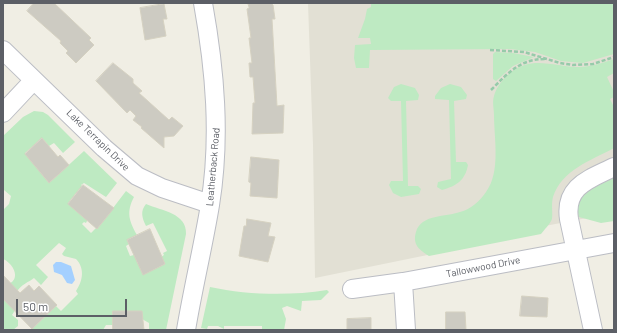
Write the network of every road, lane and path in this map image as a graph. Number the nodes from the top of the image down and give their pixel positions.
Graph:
1 (203, 3) edge
2 (3, 50) edge
3 (490, 50) dead end
4 (614, 57) edge
5 (546, 59) junction
6 (34, 80) junction
7 (490, 90) dead end
8 (3, 113) edge
9 (614, 167) edge
10 (210, 204) junction
11 (614, 243) edge
12 (576, 250) junction
13 (403, 282) junction
14 (352, 289) dead end
15 (186, 330) edge
16 (406, 330) edge
17 (594, 330) edge

1 - 10 street, Leatherback Road
2 - 6 street, Lake Terrapin Drive
3 - 5 path
4 - 5 path
5 - 7 path
6 - 8 street
6 - 10 street, Lake Terrapin Drive
9 - 12 street
10 - 15 street, Leatherback Road
11 - 12 street, Tallowwood Drive
12 - 13 street, Tallowwood Drive
12 - 17 street
13 - 14 street, Tallowwood Drive
13 - 16 street

